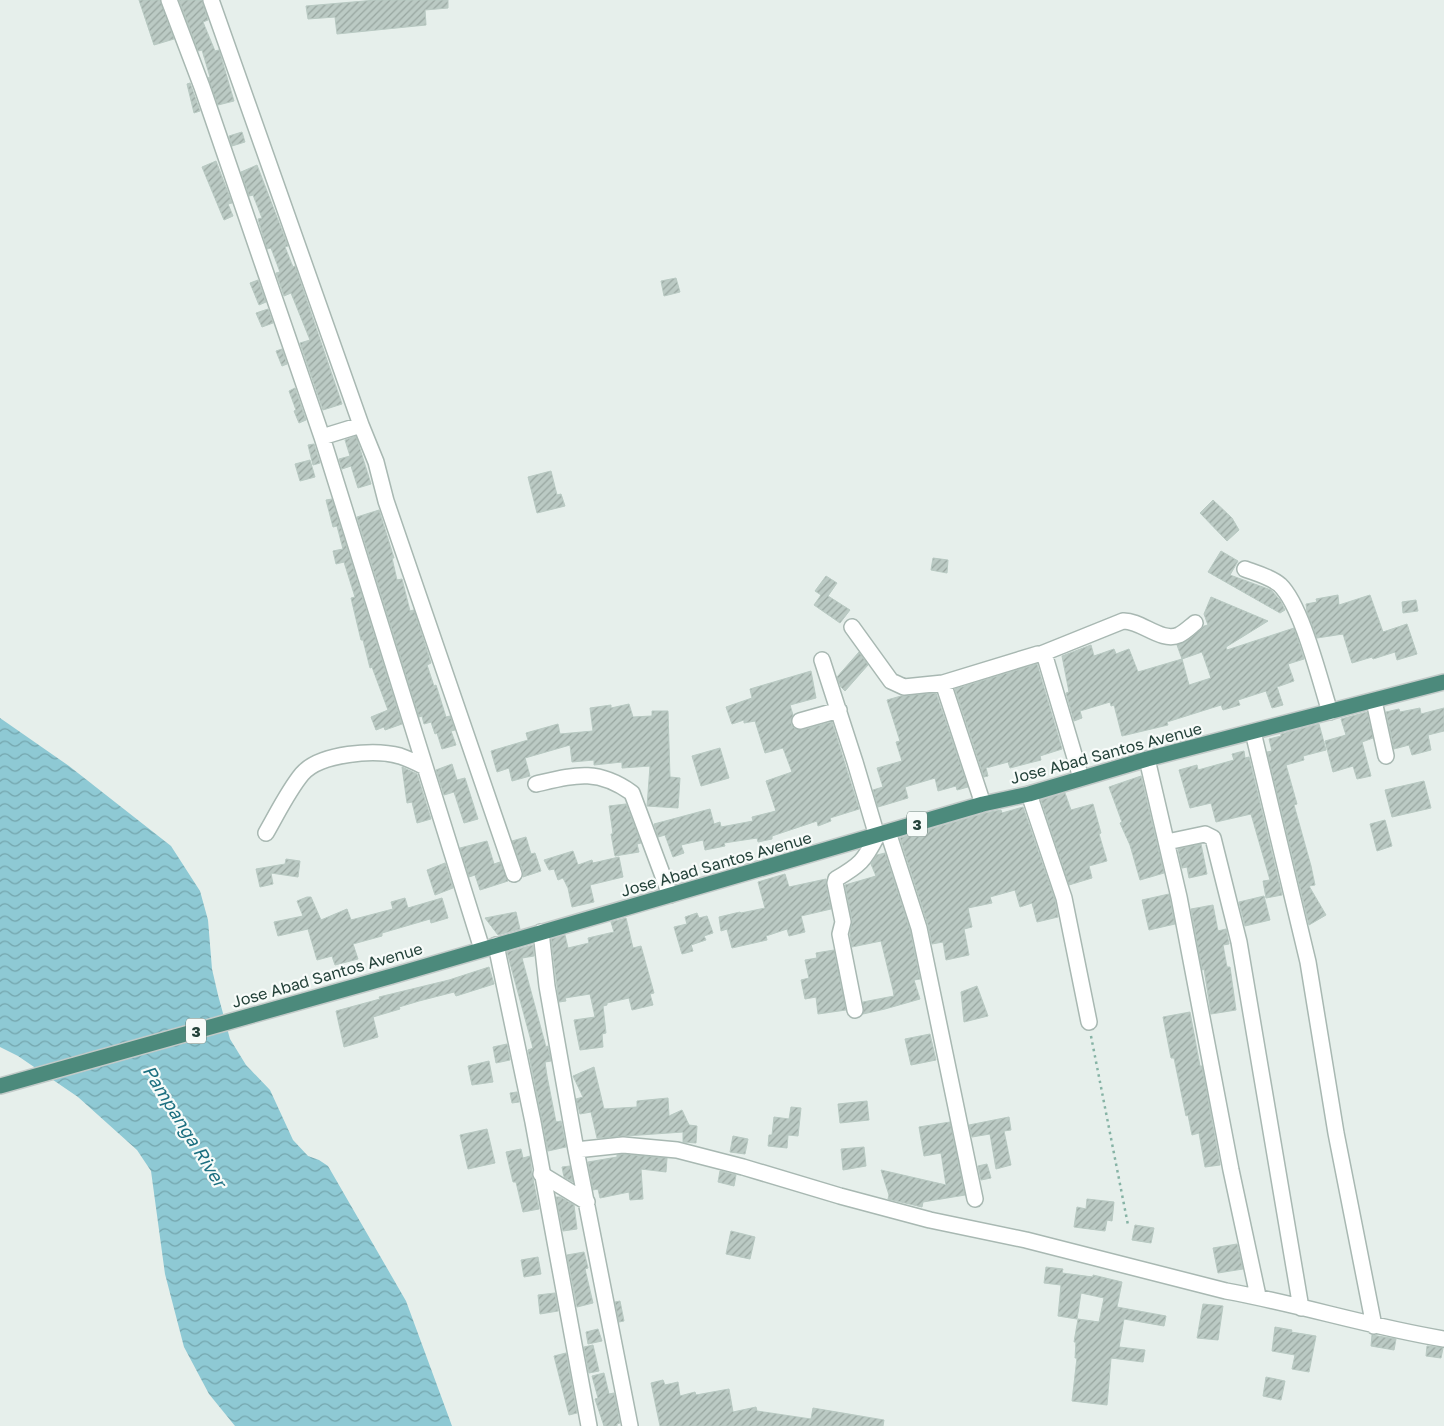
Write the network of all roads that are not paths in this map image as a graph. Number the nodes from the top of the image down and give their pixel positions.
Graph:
1 (169, 0) edge
2 (211, 0) edge
3 (362, 425) junction
4 (322, 437) junction
5 (1244, 568) dead end
6 (1195, 623) dead end
7 (852, 627) dead end
8 (1041, 654) junction
9 (822, 660) dead end
10 (1444, 682) edge
11 (943, 683) junction
12 (1374, 701) junction
13 (839, 710) junction
14 (1330, 712) junction
15 (800, 721) dead end
16 (1253, 732) junction
17 (1386, 756) dead end
18 (1147, 759) junction
19 (425, 767) junction
20 (1081, 778) junction
21 (536, 784) dead end
22 (1029, 794) junction
23 (983, 804) junction
24 (266, 833) dead end
25 (883, 834) junction
26 (1167, 842) junction
27 (514, 874) dead end
28 (670, 895) junction
29 (541, 932) junction
30 (489, 947) junction
31 (855, 1010) dead end
32 (1089, 1022) road end
33 (0, 1086) edge
34 (576, 1150) junction
35 (541, 1174) junction
36 (975, 1199) dead end
37 (587, 1202) junction
38 (1258, 1296) junction
39 (1301, 1308) junction
40 (1374, 1326) junction
41 (1444, 1338) edge
42 (589, 1426) edge
43 (630, 1426) edge

1 - 4 street
2 - 3 street
3 - 4 street
3 - 27 street
4 - 19 street
5 - 14 street
6 - 8 street
7 - 11 street
8 - 11 street
8 - 20 street
9 - 13 street
10 - 12 highway, Jose Abad Santos Avenue / 3
11 - 23 street
12 - 14 highway, Jose Abad Santos Avenue / 3
12 - 17 street
13 - 15 street
13 - 25 street
14 - 16 highway, Jose Abad Santos Avenue / 3
16 - 18 highway, Jose Abad Santos Avenue / 3
16 - 40 street
18 - 20 highway, Jose Abad Santos Avenue / 3
18 - 26 street
19 - 24 street
19 - 30 street
20 - 22 highway, Jose Abad Santos Avenue / 3
21 - 28 street
22 - 23 highway, Jose Abad Santos Avenue / 3
22 - 32 street
23 - 25 highway, Jose Abad Santos Avenue / 3
25 - 28 highway, Jose Abad Santos Avenue / 3
25 - 31 street
25 - 36 street
26 - 38 street
26 - 39 street
28 - 29 highway, Jose Abad Santos Avenue / 3
29 - 30 highway, Jose Abad Santos Avenue / 3
29 - 34 street
30 - 33 highway, Jose Abad Santos Avenue / 3
30 - 35 street
34 - 37 street
34 - 38 street
35 - 37 street
35 - 42 street
37 - 43 street
38 - 39 street
39 - 40 street
40 - 41 street

